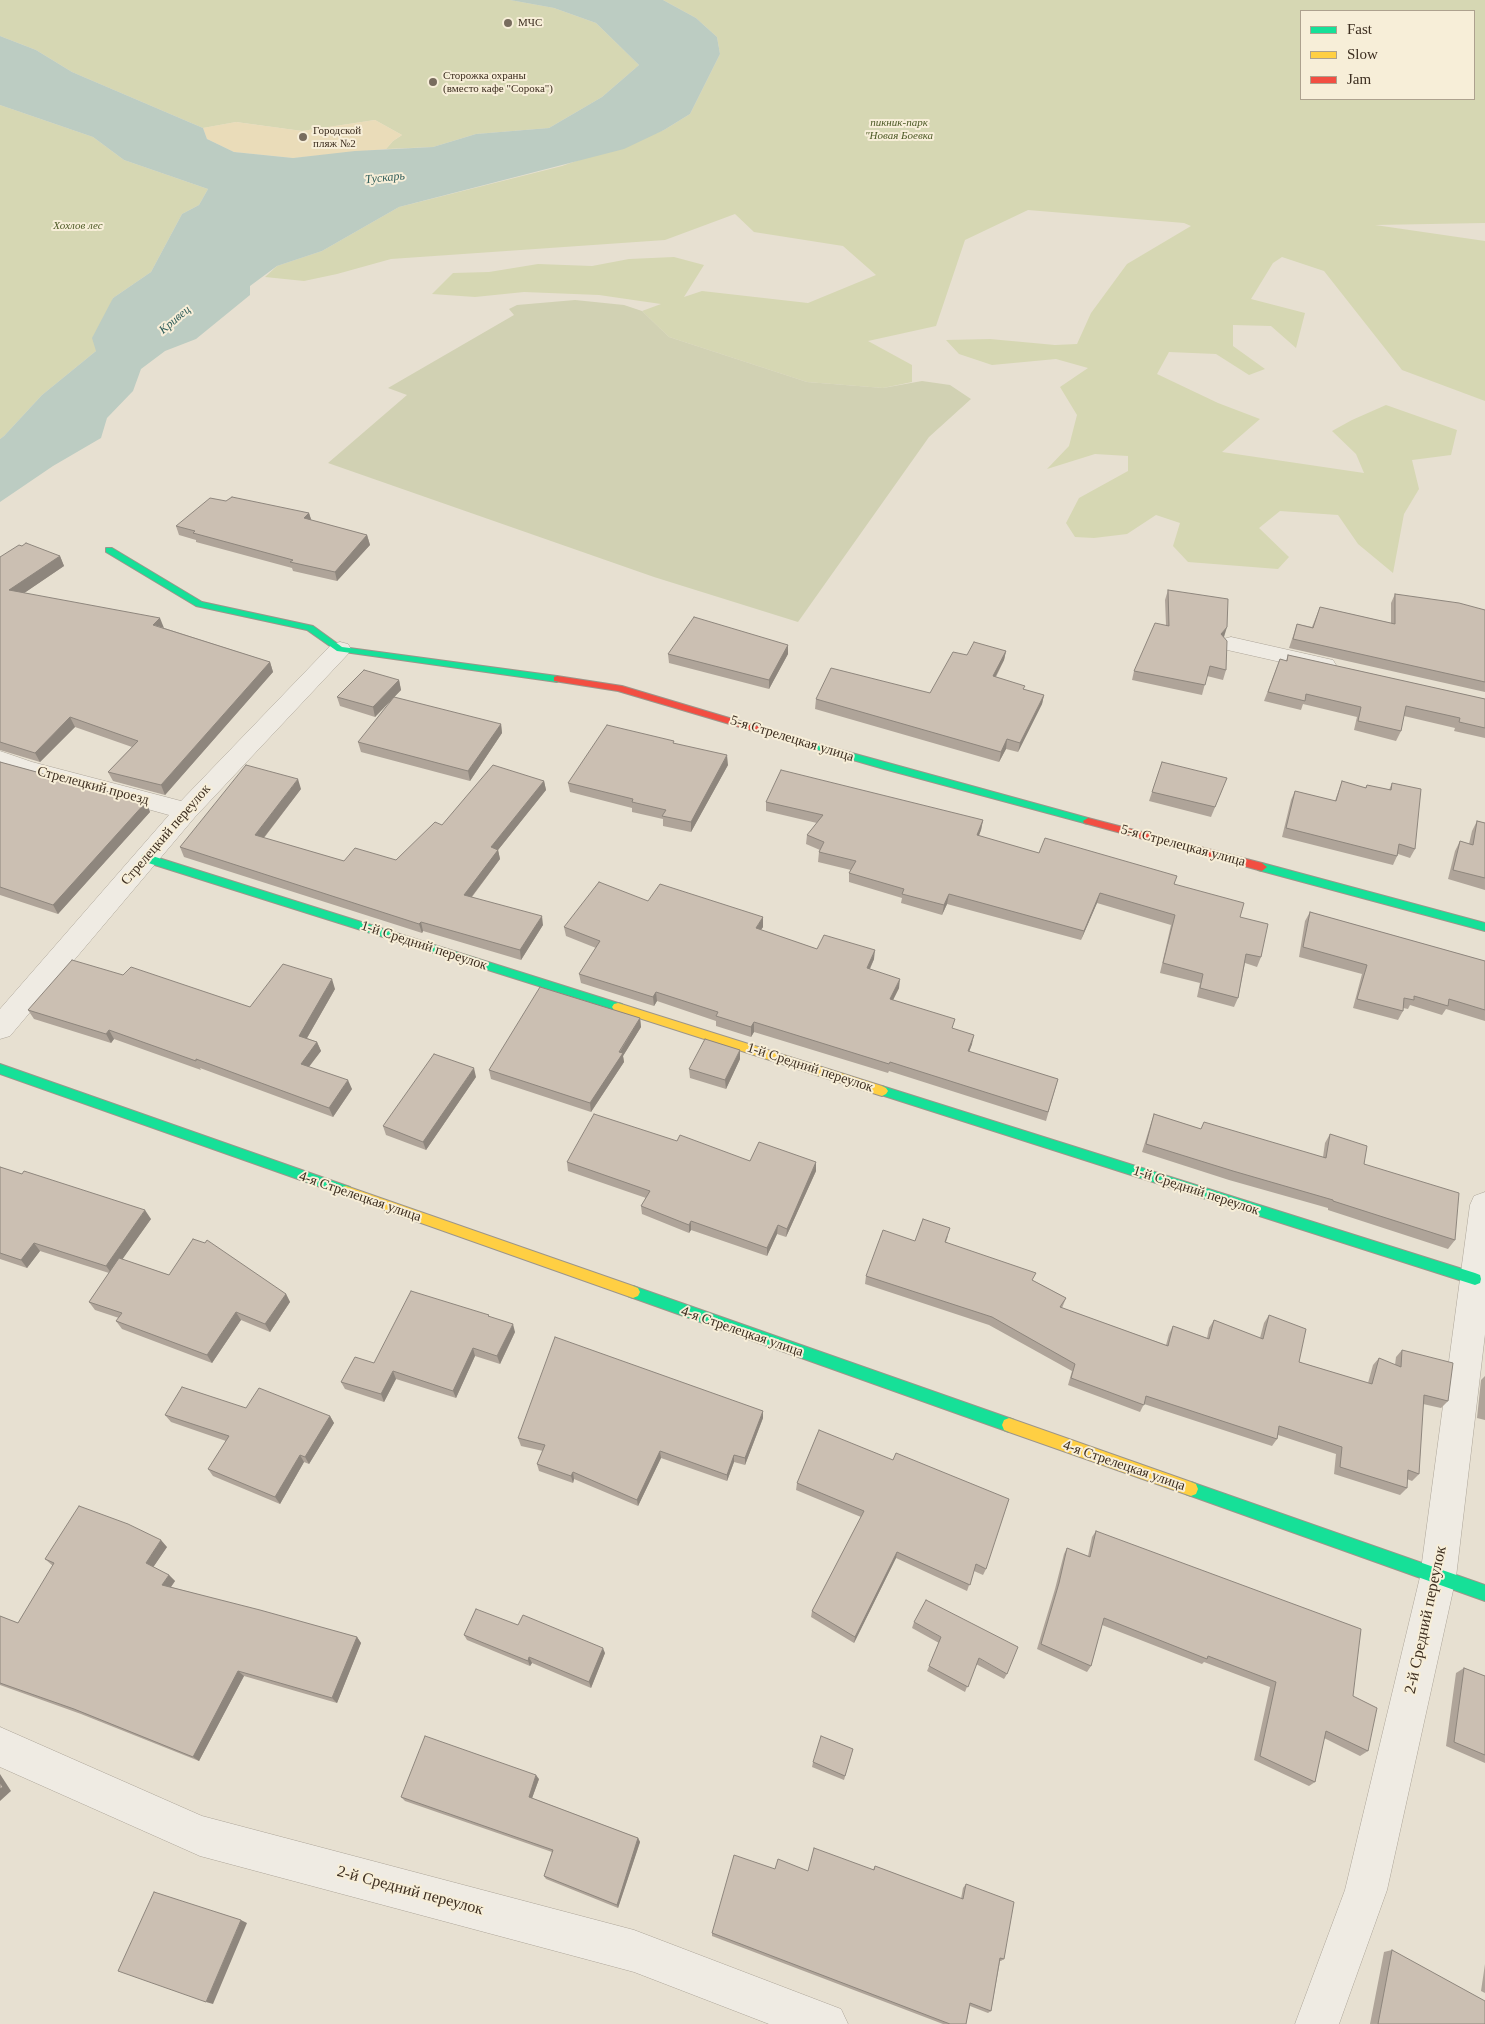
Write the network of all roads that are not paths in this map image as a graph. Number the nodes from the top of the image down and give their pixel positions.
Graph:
1 (109, 550) dead end
2 (1231, 644) dead end
3 (340, 649) junction
4 (1344, 669) edge
5 (0, 759) edge
6 (186, 811) junction
7 (146, 858) junction
8 (1485, 927) edge
9 (0, 1028) edge
10 (0, 1069) edge
11 (1485, 1205) edge
12 (1475, 1279) junction
13 (1438, 1577) junction
14 (1485, 1593) edge
15 (0, 1747) edge
16 (826, 2024) edge
17 (1317, 2024) edge

1 - 3 street, 5-я Стрелецкая улица
2 - 4 street
3 - 6 street, Стрелецкий переулок
3 - 8 street, 5-я Стрелецкая улица
5 - 6 street, Стрелецкий проезд
6 - 7 street, Стрелецкий переулок
7 - 9 street, Стрелецкий переулок
7 - 12 street, 1-й Средний переулок
10 - 13 street, 4-я Стрелецкая улица
11 - 12 street, 2-й Средний переулок
12 - 13 street, 2-й Средний переулок
13 - 14 street, 4-я Стрелецкая улица
13 - 17 street, 2-й Средний переулок
15 - 16 street, 2-й Средний переулок

